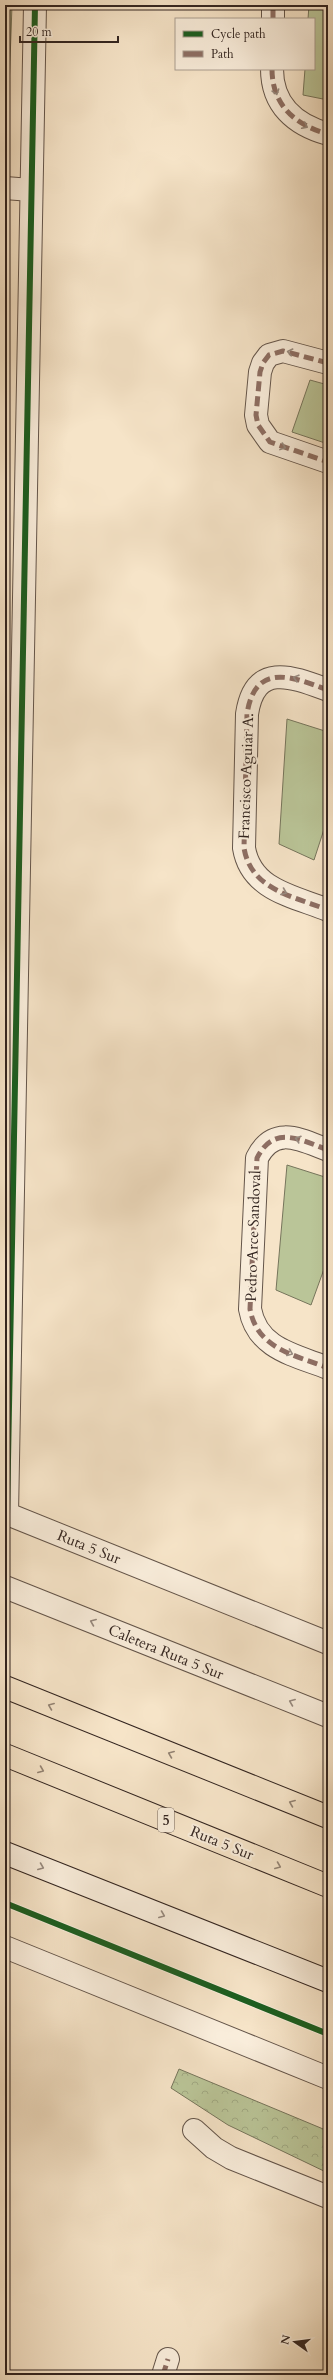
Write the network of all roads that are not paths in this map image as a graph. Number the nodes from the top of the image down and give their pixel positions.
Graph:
1 (35, 5) edge
2 (273, 5) edge
3 (273, 18) edge
4 (272, 70) edge
5 (328, 134) edge
6 (5, 188) edge
7 (31, 190) junction
8 (328, 363) edge
9 (328, 462) edge
10 (14, 650) edge
11 (328, 690) edge
12 (328, 910) edge
13 (328, 1150) edge
14 (328, 1368) edge
15 (6, 1514) edge
16 (5, 1587) edge
17 (328, 1642) edge
18 (5, 1687) edge
19 (328, 1716) edge
20 (5, 1755) edge
21 (328, 1817) edge
22 (5, 1853) edge
23 (328, 1886) edge
24 (5, 1947) edge
25 (328, 1981) edge
26 (328, 2078) edge
27 (194, 2130) dead end
28 (328, 2197) edge

1 - 7 street
2 - 3 street
4 -> 5 street
6 - 7 street
7 - 10 street
8 -> 9 street
10 - 15 street
11 -> 12 street, Francisco Aguiar A.
13 -> 14 street, Pedro Arce Sandoval
15 - 17 street, Ruta 5 Sur
19 -> 16 street, Caletera Ruta 5 Sur
21 -> 18 highway
20 -> 23 highway, Ruta 5 Sur / 5
22 -> 25 street
24 - 26 street
27 - 28 street

